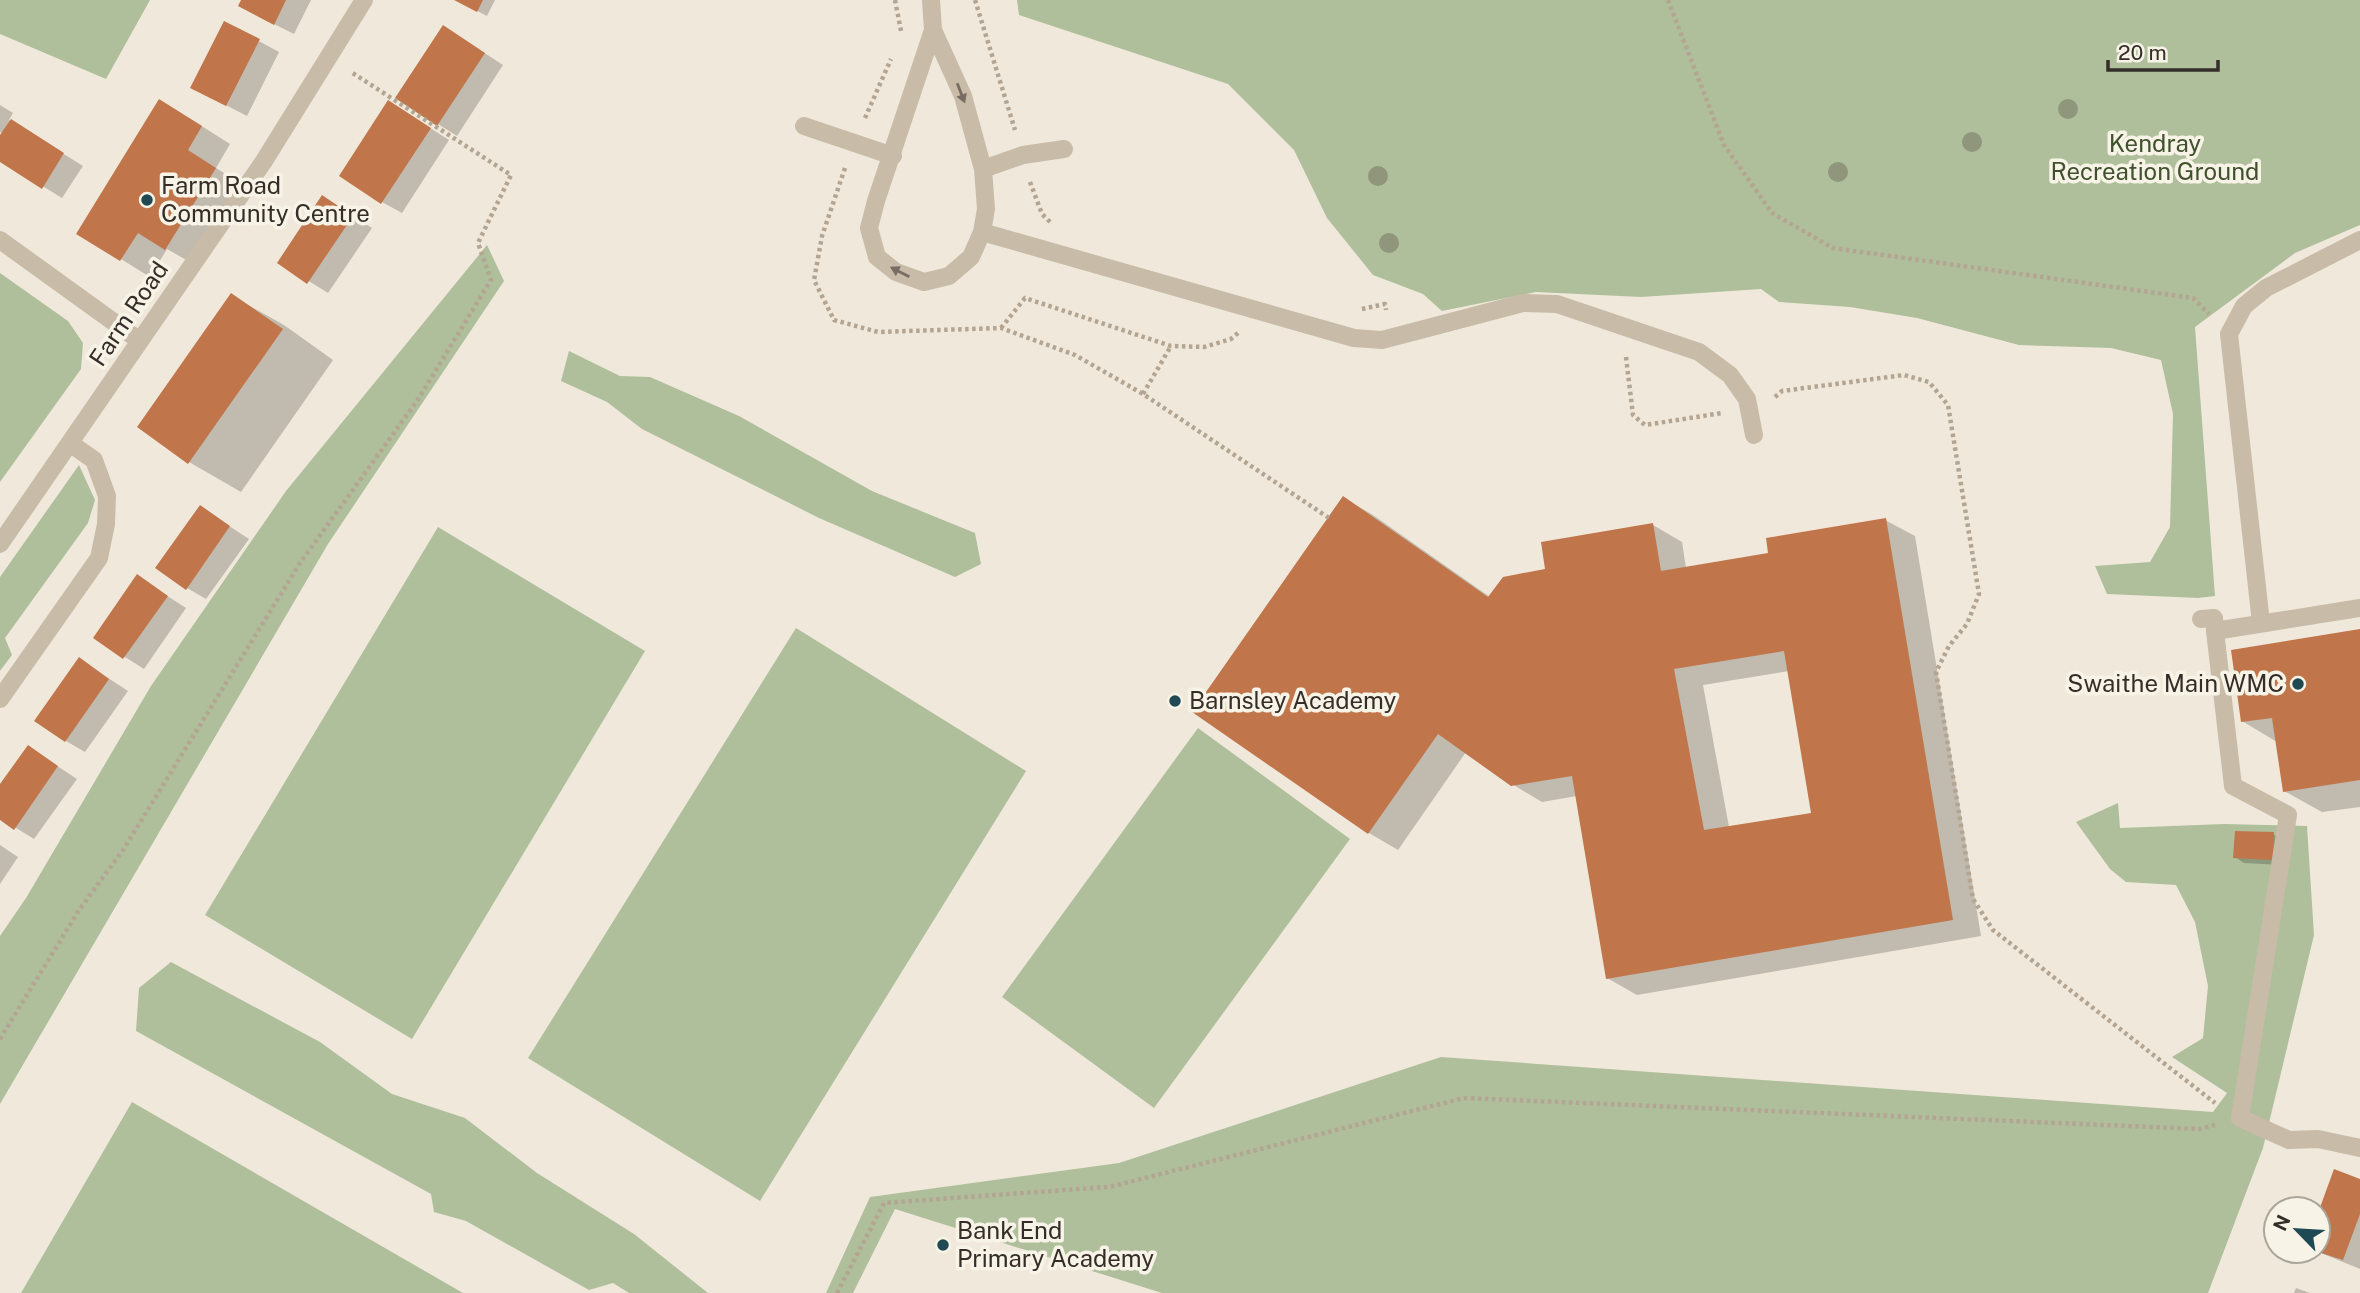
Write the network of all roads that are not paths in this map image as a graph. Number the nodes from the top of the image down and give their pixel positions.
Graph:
1 (364, 0) edge
2 (931, 0) edge
3 (933, 30) junction
4 (804, 127) dead end
5 (1064, 149) dead end
6 (892, 156) junction
7 (983, 169) junction
8 (982, 232) junction
9 (0, 240) edge
10 (2360, 240) edge
11 (140, 341) junction
12 (1755, 435) dead end
13 (71, 444) junction
14 (0, 544) edge
15 (2360, 608) edge
16 (2201, 618) dead end
17 (2261, 623) junction
18 (2215, 631) junction
19 (0, 699) edge
20 (2360, 1148) edge

1 - 11 street, Farm Road
2 - 3 street
3 - 6 street
3 -> 7 street
4 - 6 street
5 - 7 street
8 -> 6 street
7 - 8 street
8 - 12 street
9 - 11 street
10 - 17 street
11 - 13 street, Farm Road
13 - 14 street, Farm Road
13 - 19 street
15 - 17 street
16 - 18 street
17 - 18 street
18 - 20 street

